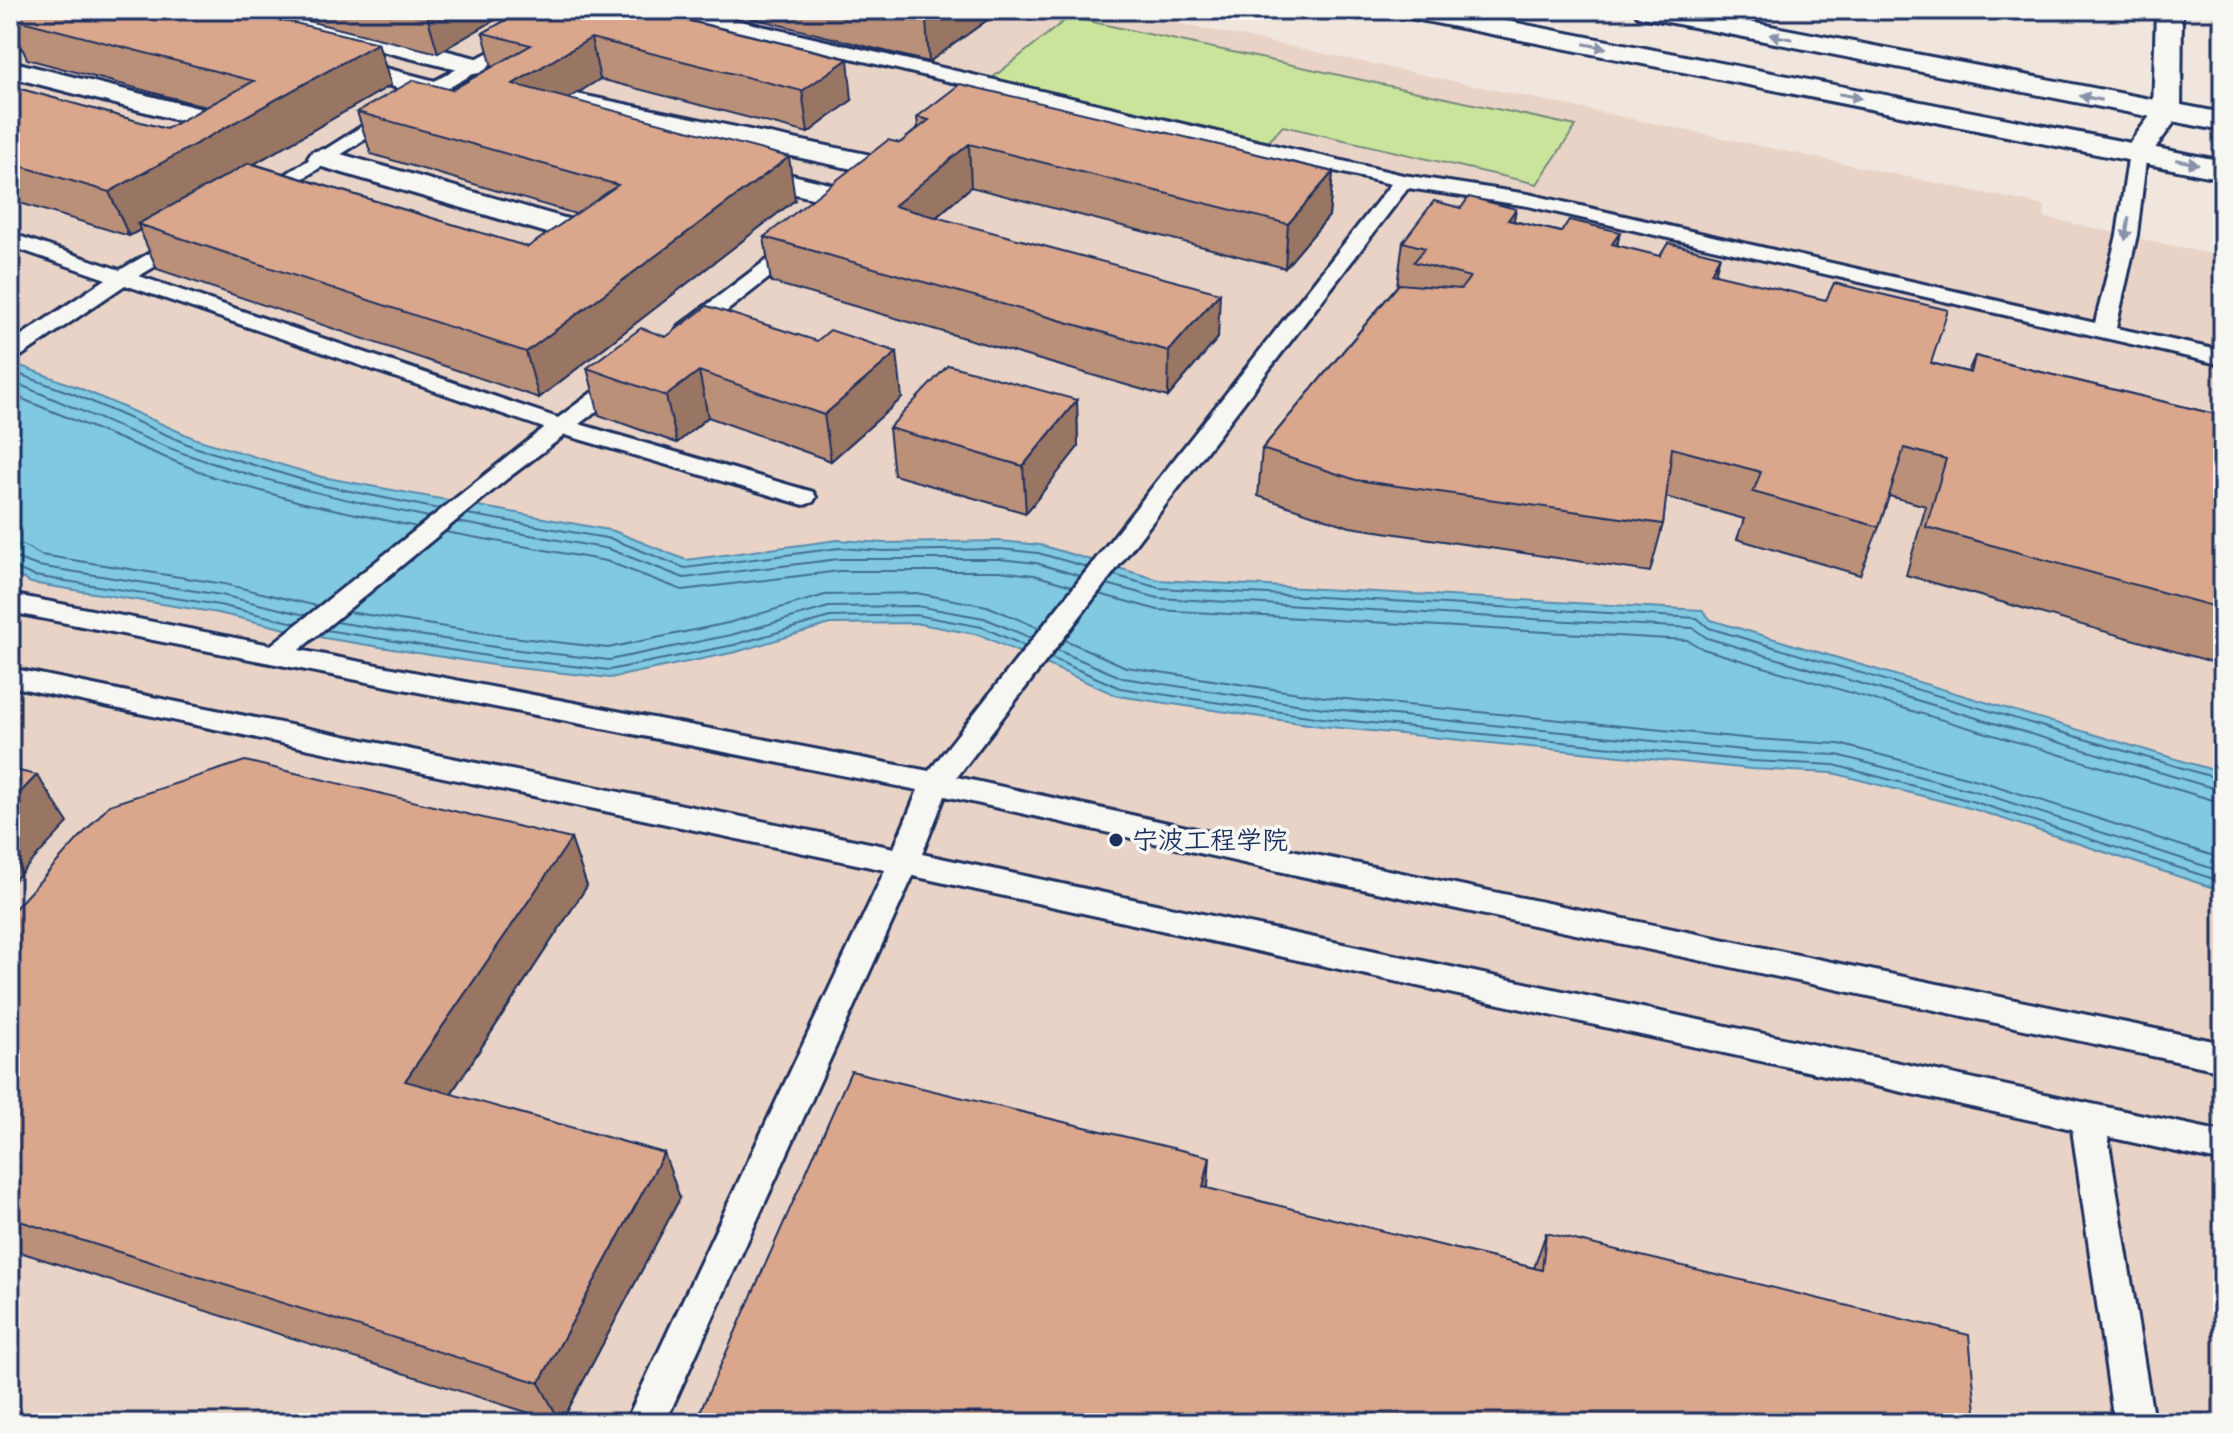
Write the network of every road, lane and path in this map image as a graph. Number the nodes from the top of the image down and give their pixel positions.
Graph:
1 (89, 10) edge
2 (580, 10) edge
3 (672, 10) edge
4 (1410, 10) edge
5 (1647, 10) edge
6 (2169, 10) edge
7 (258, 12) edge
8 (10, 47) edge
9 (298, 54) edge
10 (474, 66) junction
11 (10, 69) edge
12 (994, 87) junction
13 (433, 89) junction
14 (567, 100) edge
15 (972, 106) edge
16 (2167, 113) junction
17 (2223, 122) edge
18 (232, 125) edge
19 (2138, 152) junction
20 (323, 158) junction
21 (702, 162) edge
22 (901, 165) joint
23 (2223, 170) edge
24 (1403, 181) junction
25 (264, 195) joint
26 (307, 196) edge
27 (856, 200) junction
28 (200, 232) edge
29 (592, 236) edge
30 (10, 239) edge
31 (124, 276) junction
32 (2104, 331) junction
33 (672, 342) edge
34 (10, 353) edge
35 (2223, 358) edge
36 (636, 371) edge
37 (562, 427) junction
38 (804, 497) dead end
39 (10, 603) edge
40 (276, 655) junction
41 (10, 677) edge
42 (936, 783) junction
43 (904, 862) junction
44 (2223, 1057) edge
45 (2088, 1119) junction
46 (2223, 1147) edge
47 (645, 1423) edge
48 (2134, 1423) edge

1 - 8 lane
2 - 10 lane
3 - 12 lane
4 -> 19 street
16 -> 5 street
6 - 16 street
7 - 10 street
9 - 13 street
10 - 13 lane
11 - 18 street
12 - 15 lane
12 - 24 lane
13 - 20 lane
14 - 22 street
16 - 17 street
16 - 19 street
19 -> 23 street
19 -> 32 lane
20 - 25 lane
20 - 29 street
21 - 27 street
22 - 27 lane
24 - 32 lane
24 - 42 lane
25 - 26 street
27 - 33 lane
28 - 31 lane
30 - 31 lane
31 - 34 lane
31 - 37 lane
32 - 35 lane
36 - 37 lane
37 - 38 lane
37 - 40 lane
39 - 40 lane
40 - 42 lane
41 - 43 lane
42 - 43 lane
42 - 44 lane
43 - 45 lane
43 - 47 lane
45 - 46 lane
45 - 48 lane

